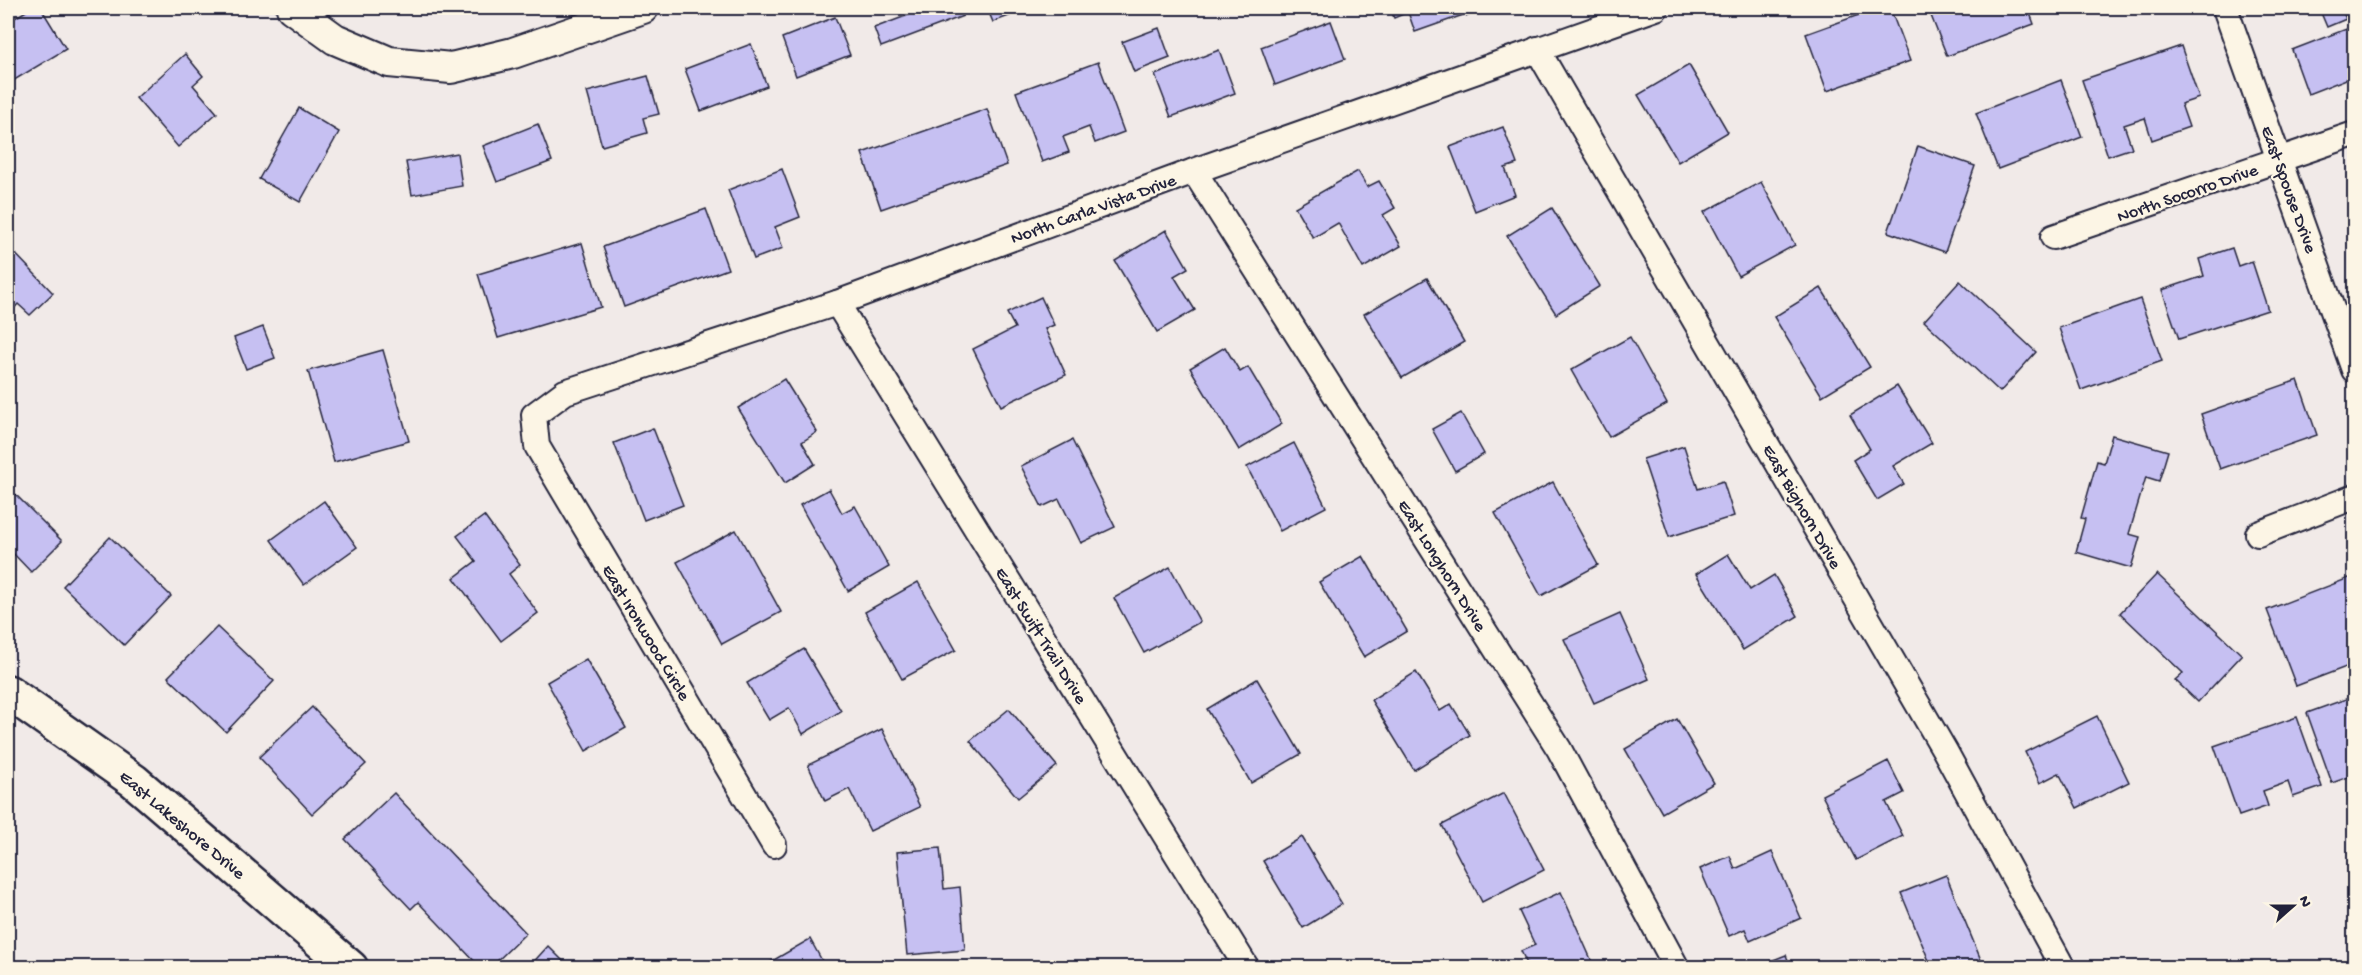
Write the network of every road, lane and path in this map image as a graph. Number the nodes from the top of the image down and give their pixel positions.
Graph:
1 (292, 8) edge
2 (643, 8) edge
3 (1656, 8) edge
4 (2225, 8) edge
5 (1537, 49) junction
6 (2355, 134) edge
7 (2280, 160) junction
8 (1194, 171) junction
9 (2054, 237) dead end
10 (837, 303) junction
11 (2355, 370) edge
12 (534, 415) joint
13 (2355, 497) edge
14 (2258, 534) dead end
15 (8, 692) edge
16 (774, 845) dead end
17 (351, 968) edge
18 (1247, 968) edge
19 (1677, 968) edge
20 (2063, 968) edge

1 - 2 street
3 - 5 street, North Carla Vista Drive
4 - 7 street, East Spouse Drive
5 - 8 street, North Carla Vista Drive
5 - 20 street, East Bighorn Drive
6 - 7 street, North Socorro Drive
7 - 9 street, North Socorro Drive
7 - 11 street, East Spouse Drive
8 - 10 street, North Carla Vista Drive
8 - 19 street, East Longhorn Drive
10 - 12 street, North Carla Vista Drive
10 - 18 street, East Swift Trail Drive
12 - 16 street, East Ironwood Circle
13 - 14 street
15 - 17 main road, East Lakeshore Drive

